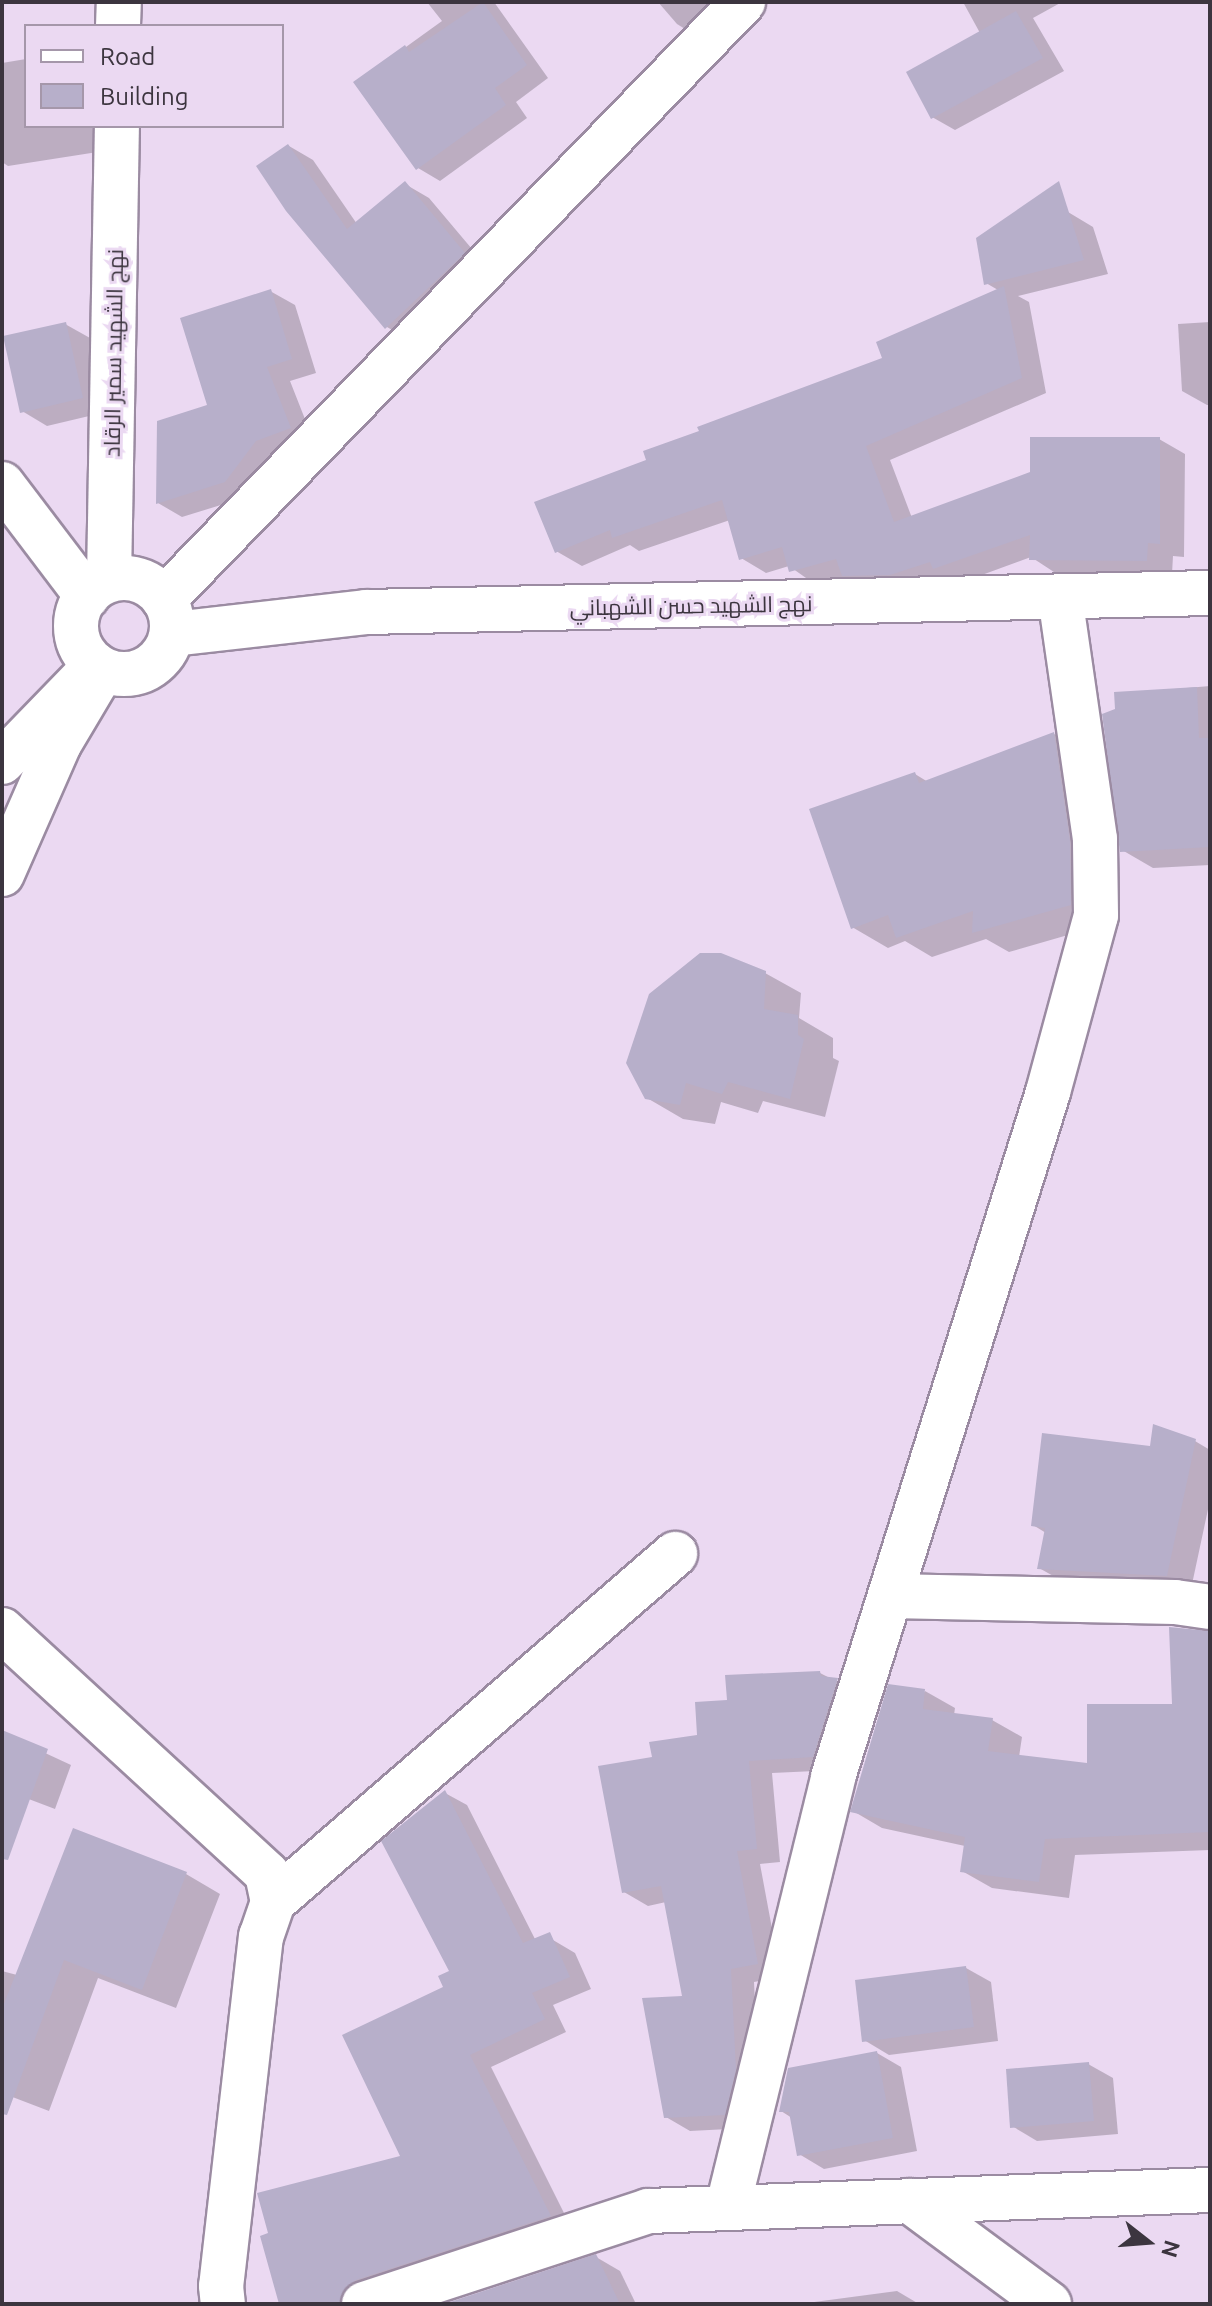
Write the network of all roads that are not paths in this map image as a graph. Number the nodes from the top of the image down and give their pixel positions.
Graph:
1 (119, 2) edge
2 (743, 2) edge
3 (118, 24) edge
4 (117, 128) edge
5 (2, 484) edge
6 (98, 588) junction
7 (1210, 593) edge
8 (1060, 597) junction
9 (168, 616) junction
10 (99, 668) junction
11 (2, 762) edge
12 (2, 874) edge
13 (675, 1554) dead end
14 (890, 1596) junction
15 (1210, 1607) edge
16 (2, 1630) edge
17 (273, 1902) junction
18 (1210, 2190) edge
19 (910, 2201) junction
20 (728, 2206) junction
21 (223, 2304) edge
22 (364, 2304) edge
23 (1049, 2304) edge

1 - 3 street
2 - 9 street
4 - 6 street, نهج الشهيد سمير الرقاد
5 - 6 street
6 - 9 street
6 - 10 street
7 - 8 street, نهج الشهيد حسن الشهباني
8 - 9 street, نهج الشهيد حسن الشهباني
8 - 14 street
9 - 10 street
10 - 11 street
10 - 12 street
13 - 17 street
14 - 15 street
14 - 20 street
16 - 17 street
17 - 21 street
18 - 19 street
19 - 20 street
19 - 23 street
20 - 22 street

